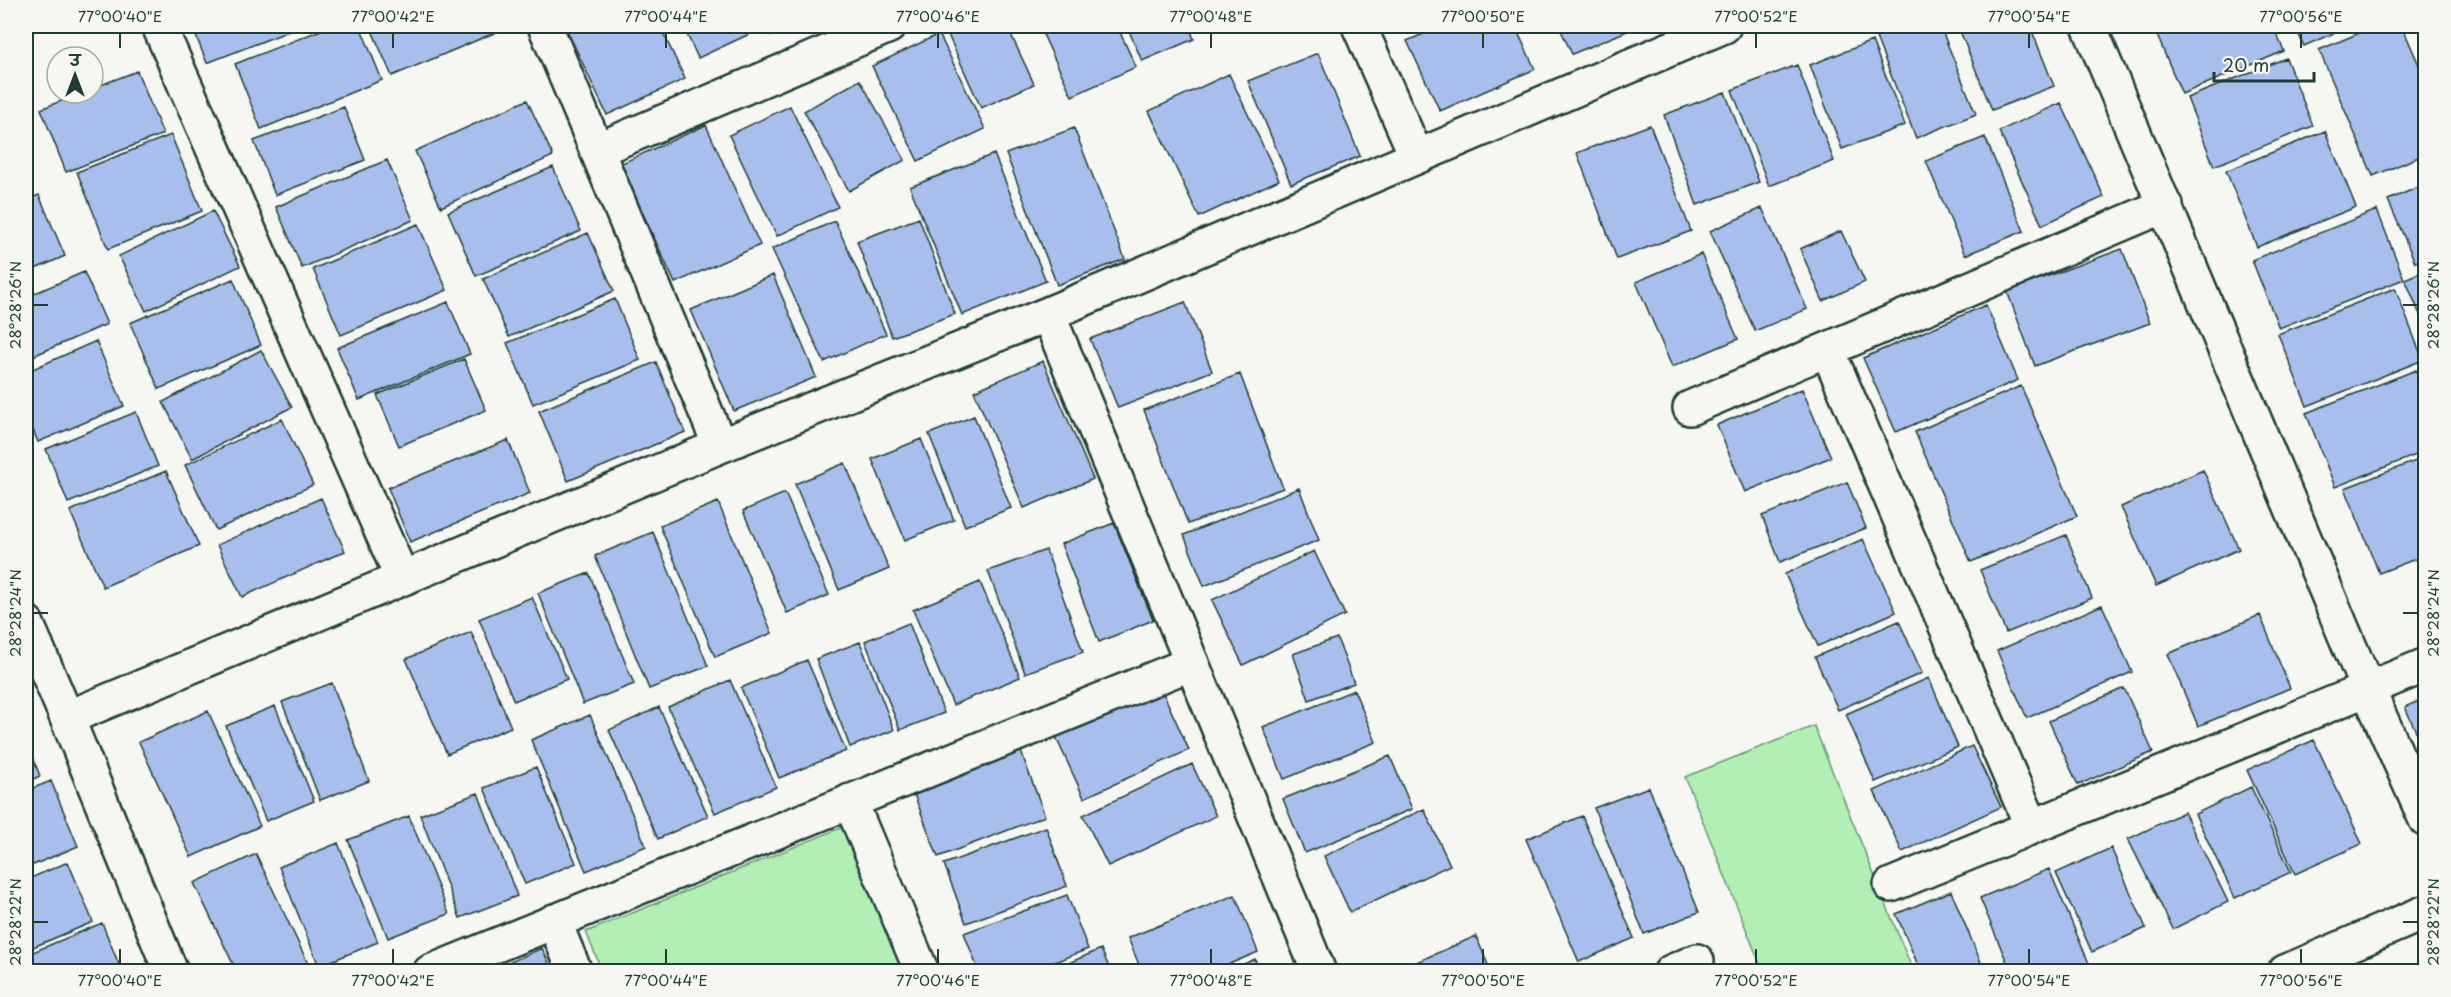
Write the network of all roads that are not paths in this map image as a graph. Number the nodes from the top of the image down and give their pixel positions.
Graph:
1 (159, 26) edge
2 (545, 26) edge
3 (889, 26) edge
4 (1359, 26) edge
5 (2089, 26) edge
6 (1705, 29) edge
7 (597, 150) junction
8 (1416, 155) junction
9 (2166, 205) junction
10 (1048, 314) junction
11 (1828, 351) junction
12 (1690, 408) dead end
13 (720, 446) junction
14 (402, 578) junction
15 (26, 622) edge
16 (1192, 663) junction
17 (2426, 665) edge
18 (2368, 690) junction
19 (67, 718) junction
20 (850, 801) junction
21 (2426, 820) edge
22 (2032, 827) junction
23 (1891, 885) dead end
24 (2426, 912) edge
25 (554, 921) junction
26 (171, 972) edge
27 (430, 972) edge
28 (575, 972) edge
29 (922, 972) edge
30 (1319, 972) edge
31 (2285, 972) edge

1 - 14 street
2 - 7 street
3 - 7 street
4 - 8 street
5 - 9 street
6 - 8 street
7 - 13 street
8 - 10 street
9 - 11 street
9 - 18 street
10 - 13 street
10 - 16 street
11 - 12 street
11 - 22 street
13 - 14 street
14 - 19 street
15 - 19 street
16 - 20 street
16 - 30 street
17 - 18 street
18 - 21 street
18 - 22 street
19 - 26 street
20 - 25 street
20 - 29 street
22 - 23 street
24 - 31 street
25 - 27 street
25 - 28 street

